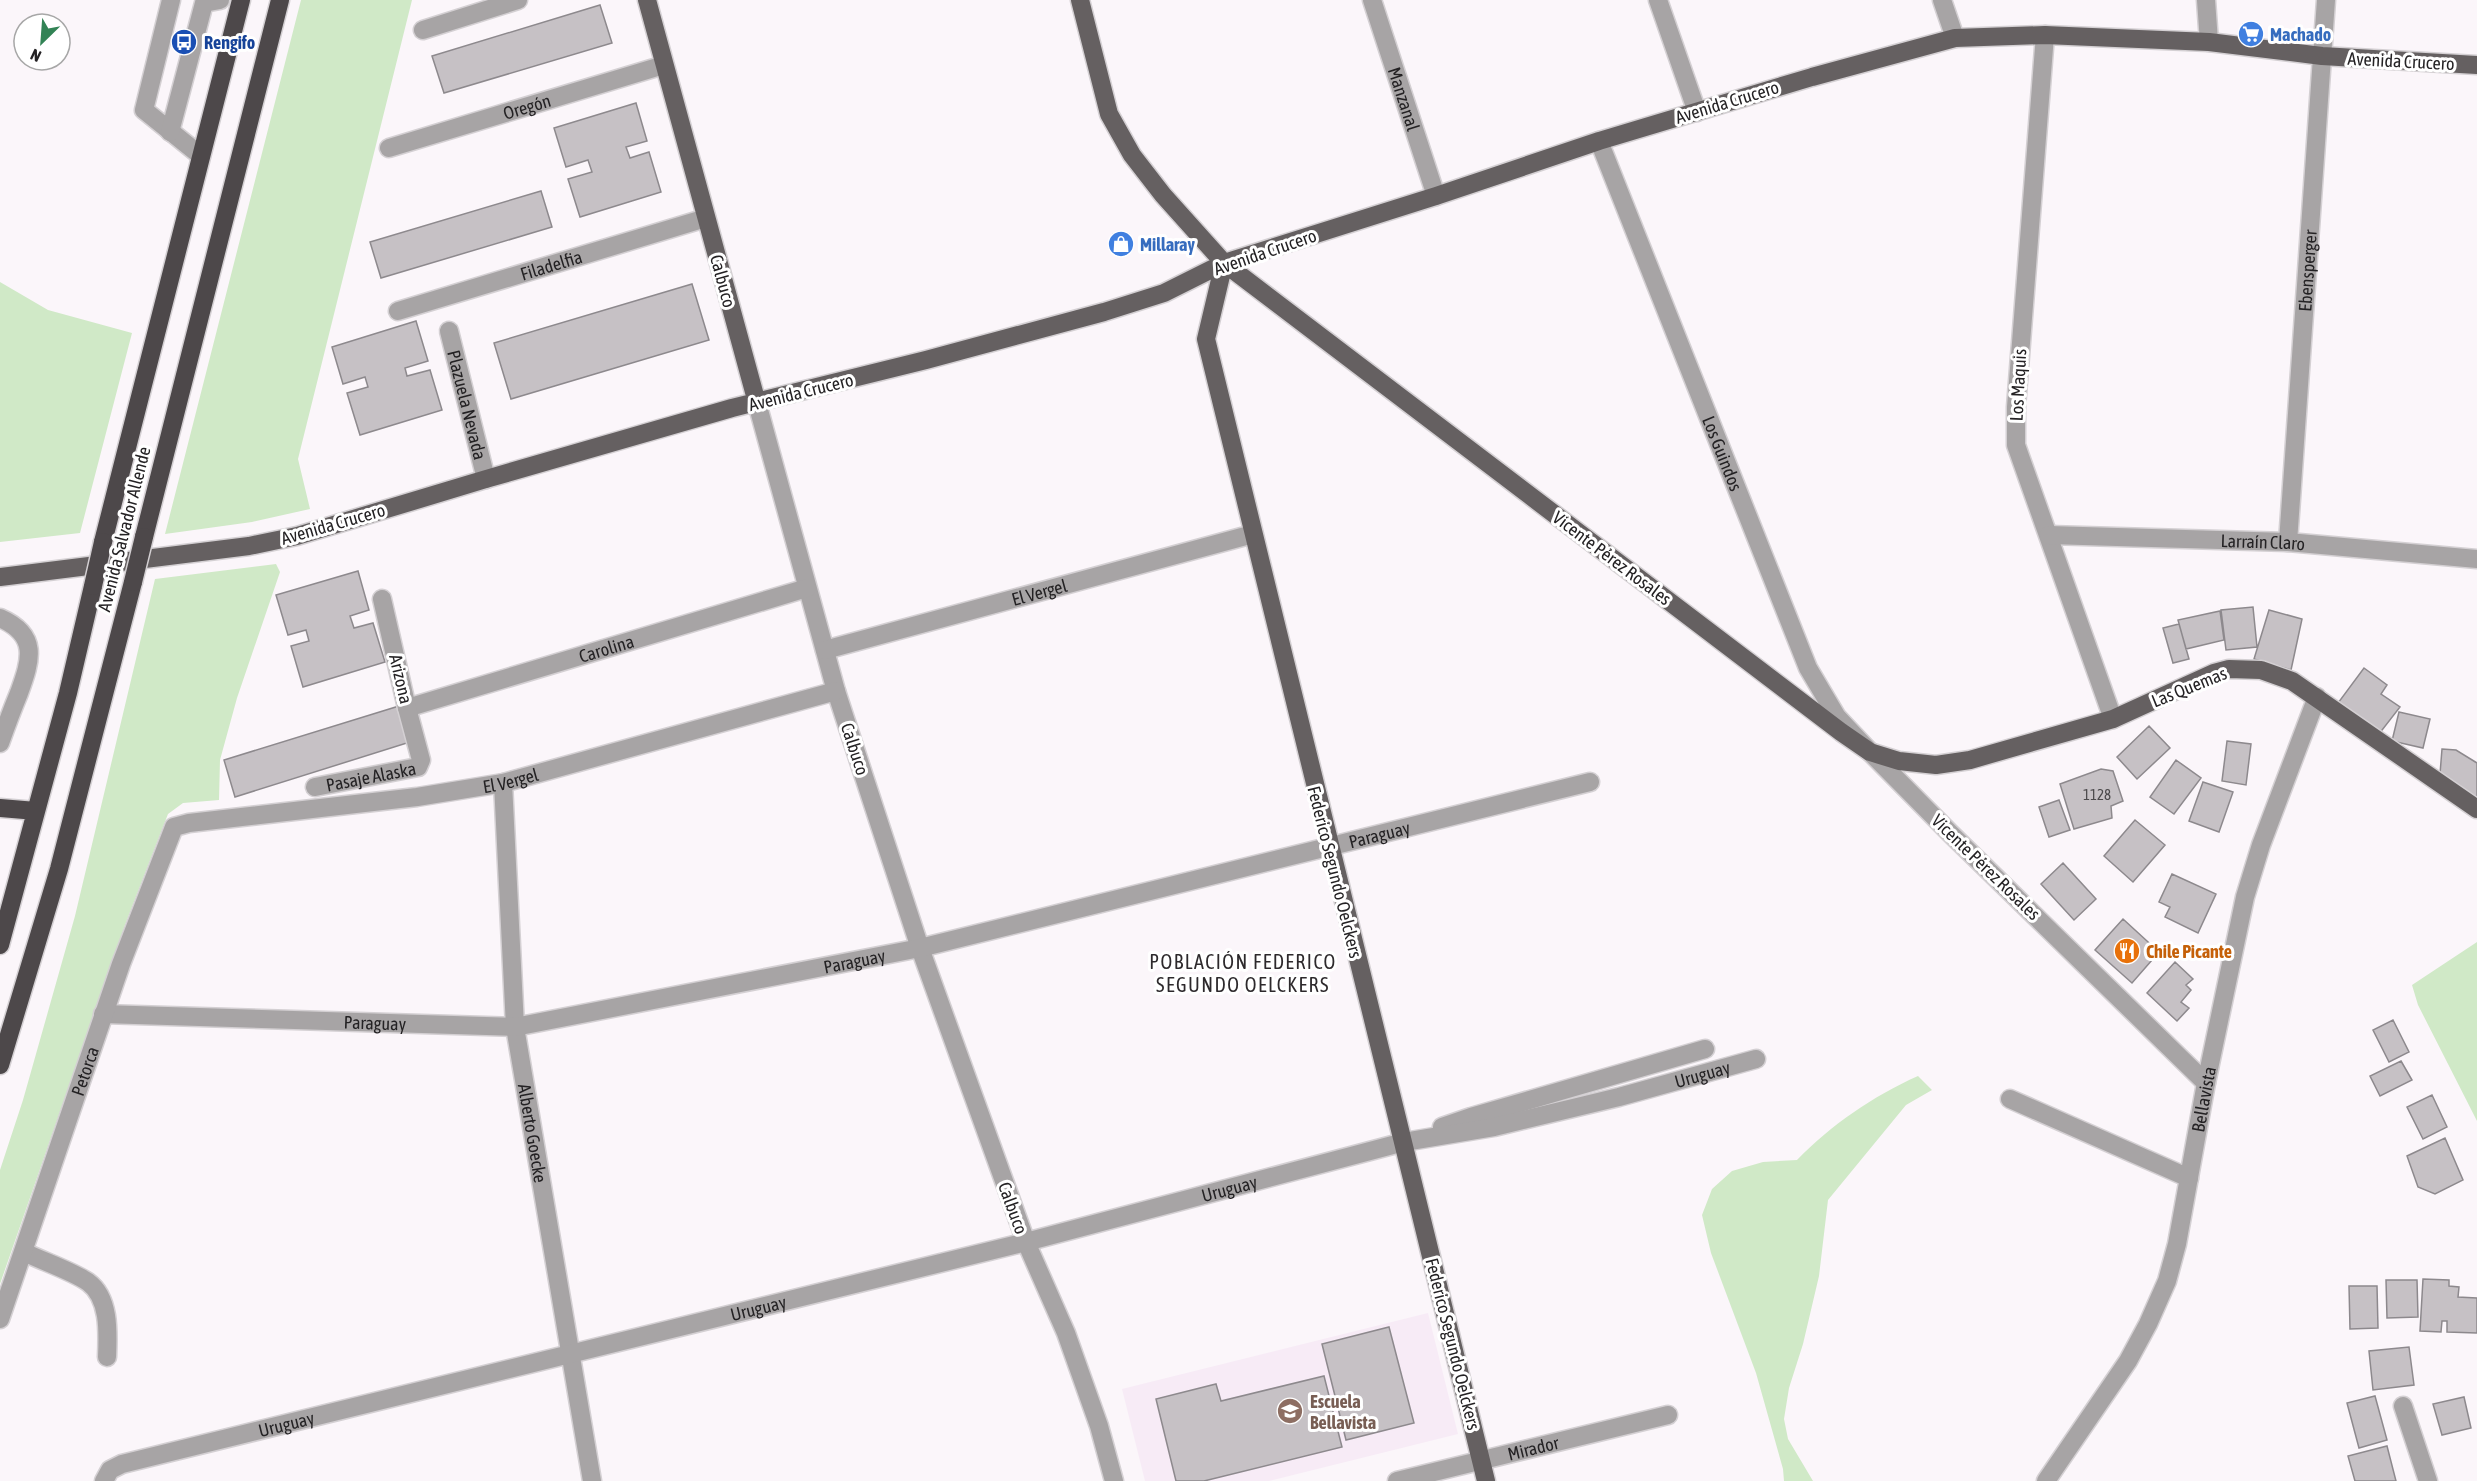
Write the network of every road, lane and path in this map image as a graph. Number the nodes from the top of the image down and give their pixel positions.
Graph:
1 (171, 0) edge
2 (220, 0) edge
3 (241, 0) edge
4 (280, 0) edge
5 (518, 0) edge
6 (647, 0) edge
7 (1080, 0) edge
8 (1372, 0) edge
9 (1658, 0) edge
10 (1942, 0) edge
11 (2206, 0) edge
12 (2326, 0) edge
13 (423, 30) dead end
14 (2045, 35) junction
15 (1955, 38) junction
16 (2209, 42) junction
17 (2322, 56) junction
18 (664, 65) junction
19 (2477, 65) edge
20 (1697, 112) junction
21 (170, 132) junction
22 (1599, 141) junction
23 (389, 148) dead end
24 (201, 156) junction
25 (1436, 196) junction
26 (706, 218) junction
27 (1224, 263) junction
28 (398, 311) dead end
29 (449, 331) dead end
30 (757, 403) junction
31 (486, 479) junction
32 (1253, 534) junction
33 (2049, 535) junction
34 (2288, 542) junction
35 (2477, 559) edge
36 (0, 577) edge
37 (807, 588) junction
38 (382, 598) dead end
39 (0, 618) edge
40 (825, 650) junction
41 (836, 691) junction
42 (2318, 697) junction
43 (407, 708) junction
44 (2113, 720) junction
45 (0, 743) edge
46 (1870, 752) junction
47 (421, 760) joint
48 (1590, 782) dead end
49 (503, 783) junction
50 (315, 787) dead end
51 (0, 808) edge
52 (2477, 809) edge
53 (36, 811) junction
54 (178, 825) joint
55 (1328, 846) junction
56 (0, 945) edge
57 (920, 948) junction
58 (103, 1014) junction
59 (515, 1027) junction
60 (1705, 1049) dead end
61 (1756, 1059) dead end
62 (0, 1065) edge
63 (2206, 1083) junction
64 (2010, 1099) dead end
65 (1404, 1142) junction
66 (2189, 1178) junction
67 (1026, 1242) junction
68 (24, 1252) junction
69 (0, 1319) edge
70 (572, 1353) junction
71 (107, 1357) dead end
72 (2403, 1406) dead end
73 (1668, 1415) dead end
74 (1481, 1460) junction
75 (107, 1475) edge
76 (592, 1481) edge
77 (1114, 1481) edge
78 (1396, 1481) edge
79 (1486, 1481) edge
80 (2046, 1481) edge
81 (2428, 1481) edge

1 - 21 street
2 - 21 street
3 - 24 highway, Avenida Salvador Allende
4 - 62 highway, Avenida Salvador Allende, bridge
5 - 13 street
6 - 18 main road, Calbuco
7 - 27 main road, Vicente Pérez Rosales
8 - 25 street, Manzanal
9 - 20 street
10 - 15 street
11 - 16 street
12 - 17 street, Ebensperger
14 - 15 main road, Avenida Crucero
14 - 16 main road, Avenida Crucero
14 - 33 street, Los Maquis
15 - 20 main road, Avenida Crucero
16 - 17 main road, Avenida Crucero
17 - 19 main road, Avenida Crucero
17 - 34 street, Ebensperger
18 - 23 street, Oregón
18 - 26 main road, Calbuco
20 - 22 main road, Avenida Crucero
21 - 24 street
22 - 25 main road, Avenida Crucero
22 - 46 street, Los Guindos
24 - 53 highway, Avenida Salvador Allende, bridge
25 - 27 main road, Avenida Crucero
26 - 28 street, Filadelfia
26 - 30 main road, Calbuco
27 - 30 main road, Avenida Crucero
27 - 32 main road, Federico Segundo Oelckers
27 - 46 main road, Vicente Pérez Rosales
29 - 31 street, Plazuela Nevada
30 - 31 main road, Avenida Crucero
30 - 37 street, Calbuco
31 - 36 main road, Avenida Crucero
32 - 40 street, El Vergel
32 - 55 main road, Federico Segundo Oelckers
33 - 34 street, Larraín Claro
33 - 44 street, Los Maquis
34 - 35 street, Larraín Claro
37 - 40 street, Calbuco
37 - 43 street, Carolina
38 - 43 street, Arizona
39 - 45 street
40 - 41 street, Calbuco
41 - 49 street, El Vergel
41 - 57 street, Calbuco
42 - 44 main road, Las Quemas
42 - 52 main road, Las Quemas
42 - 63 street, Bellavista
43 - 47 street, Arizona
44 - 46 main road, Las Quemas
46 - 63 street, Vicente Pérez Rosales
47 - 50 street, Pasaje Alaska
48 - 55 street, Paraguay
49 - 54 street, El Vergel
49 - 59 street, Alberto Goecke
51 - 53 highway
53 - 56 highway, Avenida Salvador Allende
54 - 58 street, Petorca
55 - 57 street, Paraguay
55 - 65 main road, Federico Segundo Oelckers
57 - 59 street, Paraguay
57 - 67 street, Calbuco
58 - 59 street, Paraguay
58 - 68 street, Petorca
59 - 70 street, Alberto Goecke
60 - 65 street, Uruguay
61 - 65 street, Uruguay
63 - 66 street, Bellavista
64 - 66 street
65 - 67 street, Uruguay
65 - 74 main road, Federico Segundo Oelckers
66 - 80 street, Bellavista
67 - 70 street, Uruguay
67 - 77 street, Calbuco
68 - 69 street, Petorca
68 - 71 street
70 - 75 street, Uruguay
70 - 76 street, Alberto Goecke
72 - 81 street
73 - 74 street, Mirador
74 - 78 street, Mirador
74 - 79 main road, Federico Segundo Oelckers

